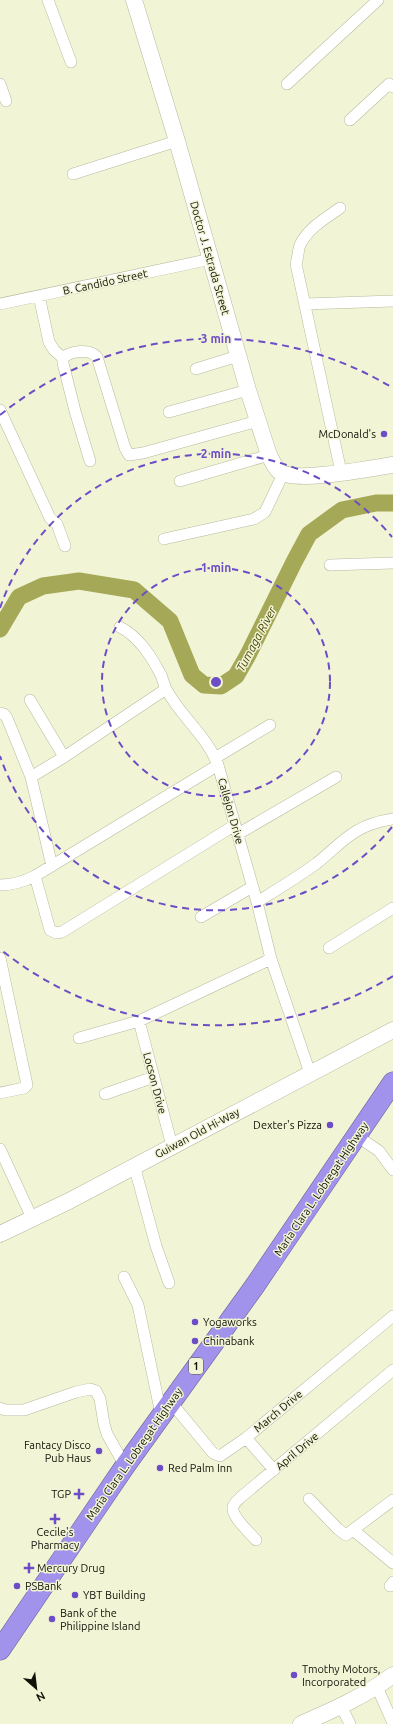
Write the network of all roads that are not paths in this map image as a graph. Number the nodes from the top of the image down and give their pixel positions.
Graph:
1 (48, 0) edge
2 (134, 0) edge
3 (378, 0) edge
4 (71, 62) dead end
5 (0, 84) edge
6 (287, 84) dead end
7 (392, 84) edge
8 (6, 101) dead end
9 (350, 120) dead end
10 (177, 141) junction
11 (73, 174) dead end
12 (340, 208) dead end
13 (211, 259) junction
14 (39, 296) junction
15 (393, 301) edge
16 (0, 303) edge
17 (305, 304) junction
18 (238, 356) junction
19 (63, 358) junction
20 (196, 369) dead end
21 (248, 390) junction
22 (0, 410) edge
23 (169, 412) dead end
24 (258, 421) junction
25 (269, 455) junction
26 (90, 461) dead end
27 (393, 465) edge
28 (341, 472) junction
29 (284, 474) junction
30 (180, 481) dead end
31 (164, 539) dead end
32 (65, 546) dead end
33 (393, 563) edge
34 (330, 565) dead end
35 (120, 627) dead end
36 (166, 689) junction
37 (30, 700) dead end
38 (0, 714) edge
39 (270, 725) dead end
40 (64, 757) junction
41 (217, 762) junction
42 (31, 777) junction
43 (336, 777) dead end
44 (393, 820) edge
45 (237, 829) junction
46 (52, 866) junction
47 (35, 876) junction
48 (0, 885) edge
49 (252, 888) junction
50 (257, 902) junction
51 (393, 908) edge
52 (201, 917) dead end
53 (329, 948) dead end
54 (0, 958) edge
55 (271, 959) junction
56 (139, 1020) junction
57 (393, 1030) edge
58 (79, 1038) dead end
59 (310, 1073) junction
60 (154, 1077) junction
61 (393, 1082) edge
62 (0, 1093) edge
63 (105, 1094) dead end
64 (357, 1136) junction
65 (172, 1146) junction
66 (0, 1149) edge
67 (134, 1165) junction
68 (393, 1170) edge
69 (32, 1218) junction
70 (0, 1234) edge
71 (124, 1277) dead end
72 (169, 1283) dead end
73 (393, 1316) edge
74 (393, 1370) edge
75 (0, 1408) edge
76 (166, 1408) junction
77 (246, 1438) junction
78 (125, 1466) junction
79 (274, 1470) junction
80 (309, 1499) dead end
81 (391, 1505) edge
82 (353, 1530) junction
83 (256, 1540) dead end
84 (393, 1563) edge
85 (0, 1650) edge
86 (393, 1675) edge
87 (377, 1687) junction
88 (341, 1706) junction
89 (393, 1723) edge
90 (301, 1724) edge
91 (350, 1724) edge

1 - 4 street
2 - 10 street, Doctor J. Estrada Street
3 - 6 street
5 - 8 street
7 - 9 street
10 - 11 street
10 - 13 street, Doctor J. Estrada Street
12 - 17 street
13 - 14 street, B. Candido Street
13 - 18 street, Doctor J. Estrada Street
14 - 16 street, B. Candido Street
14 - 19 street
15 - 17 street
17 - 28 street
18 - 20 street
18 - 21 street, Doctor J. Estrada Street
19 - 24 street
19 - 26 street
21 - 23 street
21 - 24 street, Doctor J. Estrada Street
22 - 32 street
24 - 25 street, Doctor J. Estrada Street
25 - 29 street, Doctor J. Estrada Street
25 - 30 street
27 - 28 street
28 - 29 street
29 - 31 street
33 - 34 street
35 - 36 street
36 - 40 street
36 - 41 street
37 - 40 street
38 - 42 street
39 - 41 street
40 - 42 street
41 - 45 street, Callejon Drive
41 - 46 street, Callejon Drive
42 - 46 street
43 - 45 street
44 - 50 street
45 - 47 street
45 - 49 street, Callejon Drive
46 - 47 street, Callejon Drive
47 - 48 street, Callejon Drive
49 - 50 street, Callejon Drive
49 - 52 street
50 - 55 street, Callejon Drive
51 - 53 street
54 - 62 street
55 - 56 street
55 - 59 street, Callejon Drive
56 - 58 street
56 - 60 street, Locson Drive
57 - 59 street, Guiwan Old Hi-Way
59 - 65 street, Guiwan Old Hi-Way
60 - 63 street
60 - 65 street, Locson Drive
61 - 64 highway, Maria Clara L. Lobregat Highway / 1
64 - 68 street
64 - 76 highway, Maria Clara L. Lobregat Highway / 1
65 - 67 street, Guiwan Old Hi-Way
66 - 69 street
67 - 69 street, Guiwan Old Hi-Way
67 - 72 street
69 - 70 street, Guiwan Old Hi-Way
71 - 76 street
73 - 77 street, March Drive
74 - 79 street, April Drive
75 - 78 street
76 - 77 street, March Drive
76 - 78 highway, Maria Clara L. Lobregat Highway / 1
77 - 79 street
78 - 85 highway, Maria Clara L. Lobregat Highway / 1
79 - 83 street, April Drive
80 - 82 street
81 - 82 street
82 - 84 street
86 - 87 street
87 - 88 street
87 - 89 street
88 - 90 street
88 - 91 street

